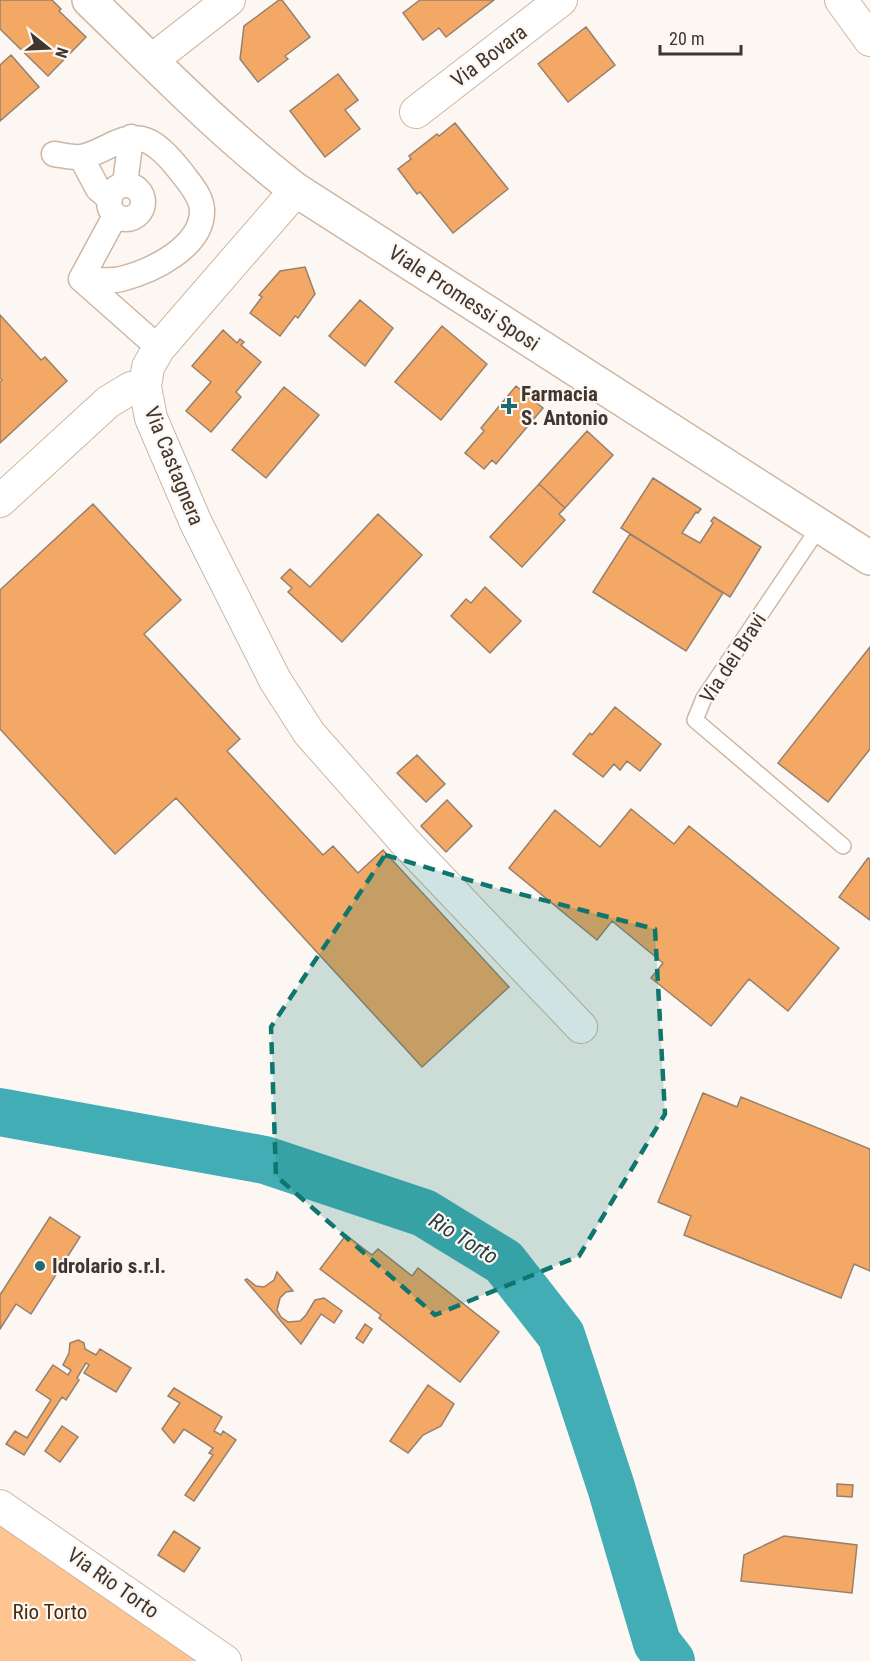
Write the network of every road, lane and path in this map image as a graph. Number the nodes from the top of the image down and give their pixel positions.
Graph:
1 (89, 0) edge
2 (229, 0) edge
3 (561, 0) edge
4 (841, 0) edge
5 (870, 40) edge
6 (152, 60) junction
7 (416, 112) dead end
8 (131, 137) junction
9 (54, 154) dead end
10 (81, 157) junction
11 (296, 190) junction
12 (117, 199) junction
13 (81, 279) junction
14 (159, 348) junction
15 (145, 387) junction
16 (0, 501) edge
17 (820, 526) junction
18 (870, 558) edge
19 (843, 846) dead end
20 (580, 1027) dead end
21 (0, 1506) edge
22 (225, 1661) edge

1 - 6 main road, Viale Promessi Sposi
2 - 6 street
3 - 7 street, Via Bovara
4 - 5 street
6 - 11 main road, Viale Promessi Sposi
8 - 10 street
8 - 12 street
8 - 13 street
9 - 10 street
10 - 12 street
11 - 14 street, Via Castagnera
11 - 17 main road, Viale Promessi Sposi
12 - 13 street
13 - 14 street
14 - 15 street, Via Castagnera
15 - 16 street
15 - 20 street, Via Castagnera
17 - 18 main road, Viale Promessi Sposi
17 - 19 lane, Via dei Bravi
21 - 22 street, Via Rio Torto

